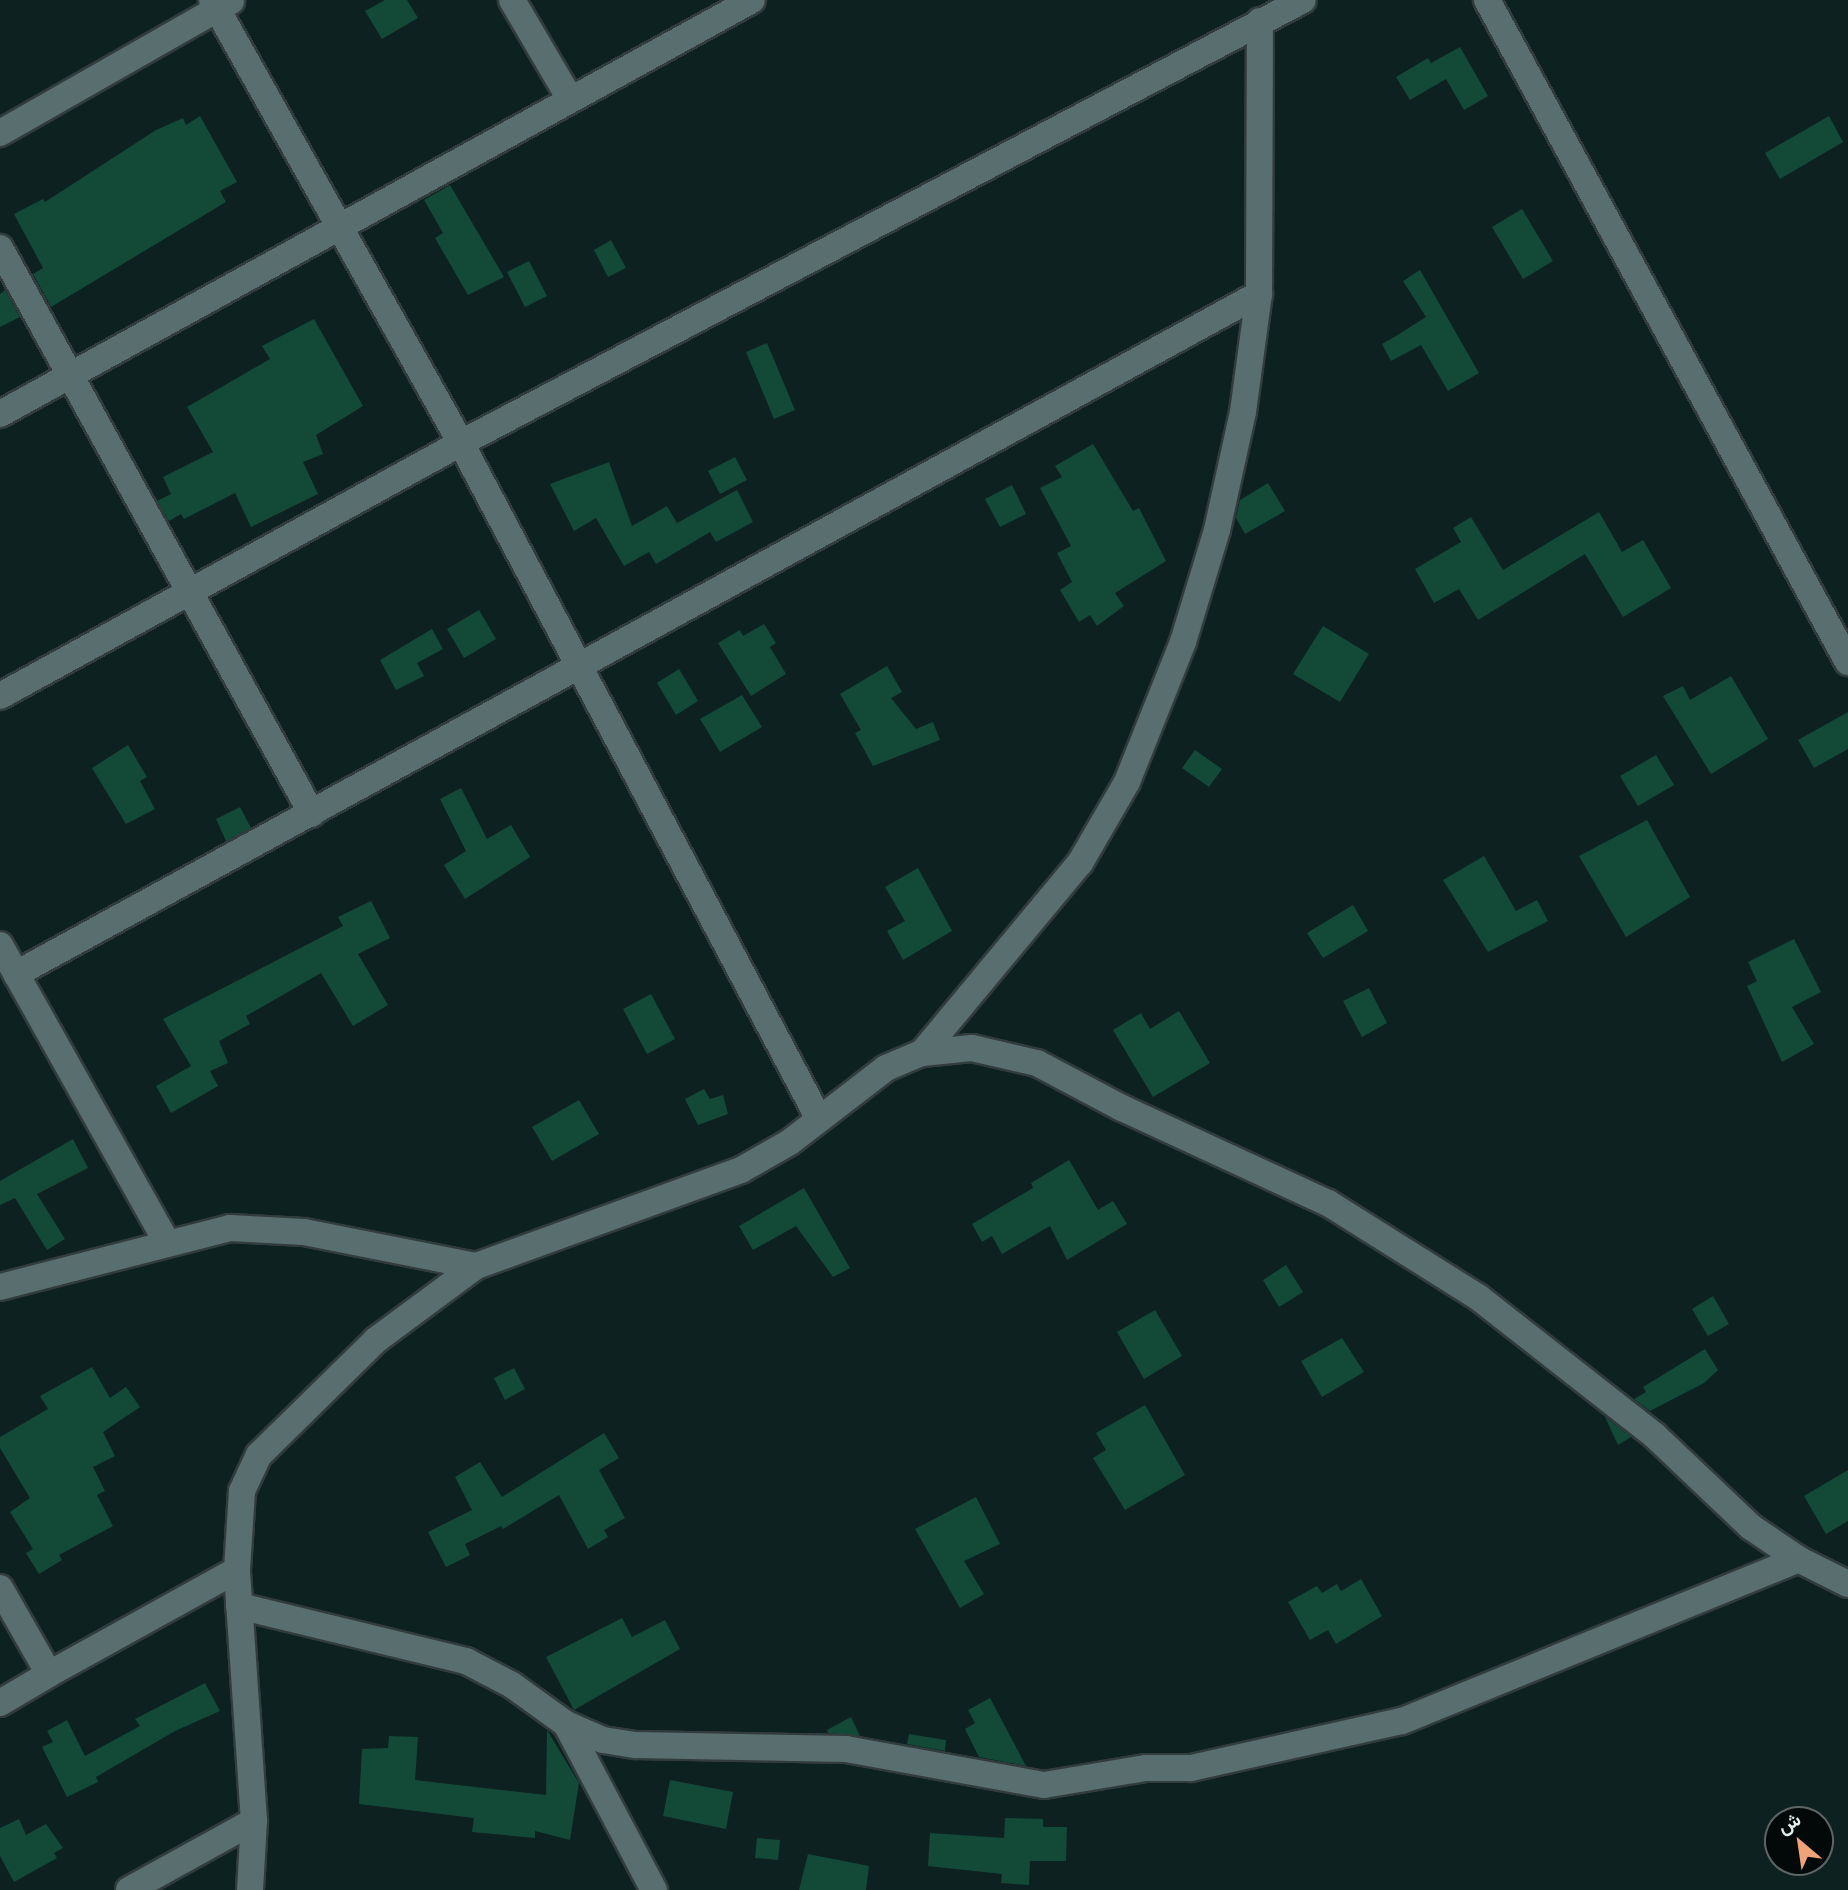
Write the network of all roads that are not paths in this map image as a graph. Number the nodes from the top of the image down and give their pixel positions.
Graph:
1 (512, 0) edge
2 (752, 0) edge
3 (1303, 0) edge
4 (1486, 0) edge
5 (220, 3) edge
6 (1260, 21) junction
7 (569, 97) junction
8 (0, 133) edge
9 (339, 226) junction
10 (0, 248) edge
11 (1259, 293) junction
12 (72, 376) junction
13 (0, 414) edge
14 (461, 443) junction
15 (194, 593) junction
16 (1848, 662) edge
17 (581, 668) junction
18 (0, 696) edge
19 (312, 814) junction
20 (0, 945) edge
21 (16, 974) junction
22 (922, 1053) junction
23 (819, 1119) junction
24 (167, 1242) junction
25 (476, 1266) junction
26 (0, 1287) edge
27 (1798, 1559) junction
28 (237, 1570) junction
29 (1848, 1584) edge
30 (0, 1588) edge
31 (239, 1606) junction
32 (9, 1617) edge
33 (49, 1674) junction
34 (0, 1703) edge
35 (566, 1724) junction
36 (254, 1821) junction
37 (129, 1890) edge
38 (250, 1890) edge
39 (654, 1890) edge

1 - 7 street
2 - 7 street
3 - 6 street
4 - 16 street
5 - 8 street
5 - 9 street
6 - 11 street
6 - 14 street
7 - 9 street
9 - 12 street
9 - 14 street
10 - 12 street
11 - 17 street
11 - 22 street
12 - 13 street
12 - 15 street
14 - 15 street
14 - 17 street
15 - 18 street
15 - 19 street
17 - 19 street
17 - 23 street
19 - 21 street
20 - 21 street
21 - 24 street
22 - 23 street
22 - 27 street
23 - 25 street
24 - 25 street
24 - 26 street
25 - 28 street
27 - 29 street
27 - 35 street
28 - 31 street
28 - 33 street
30 - 32 street
31 - 35 street
31 - 36 street
32 - 33 street
33 - 34 street
35 - 39 street
36 - 37 street
36 - 38 street

